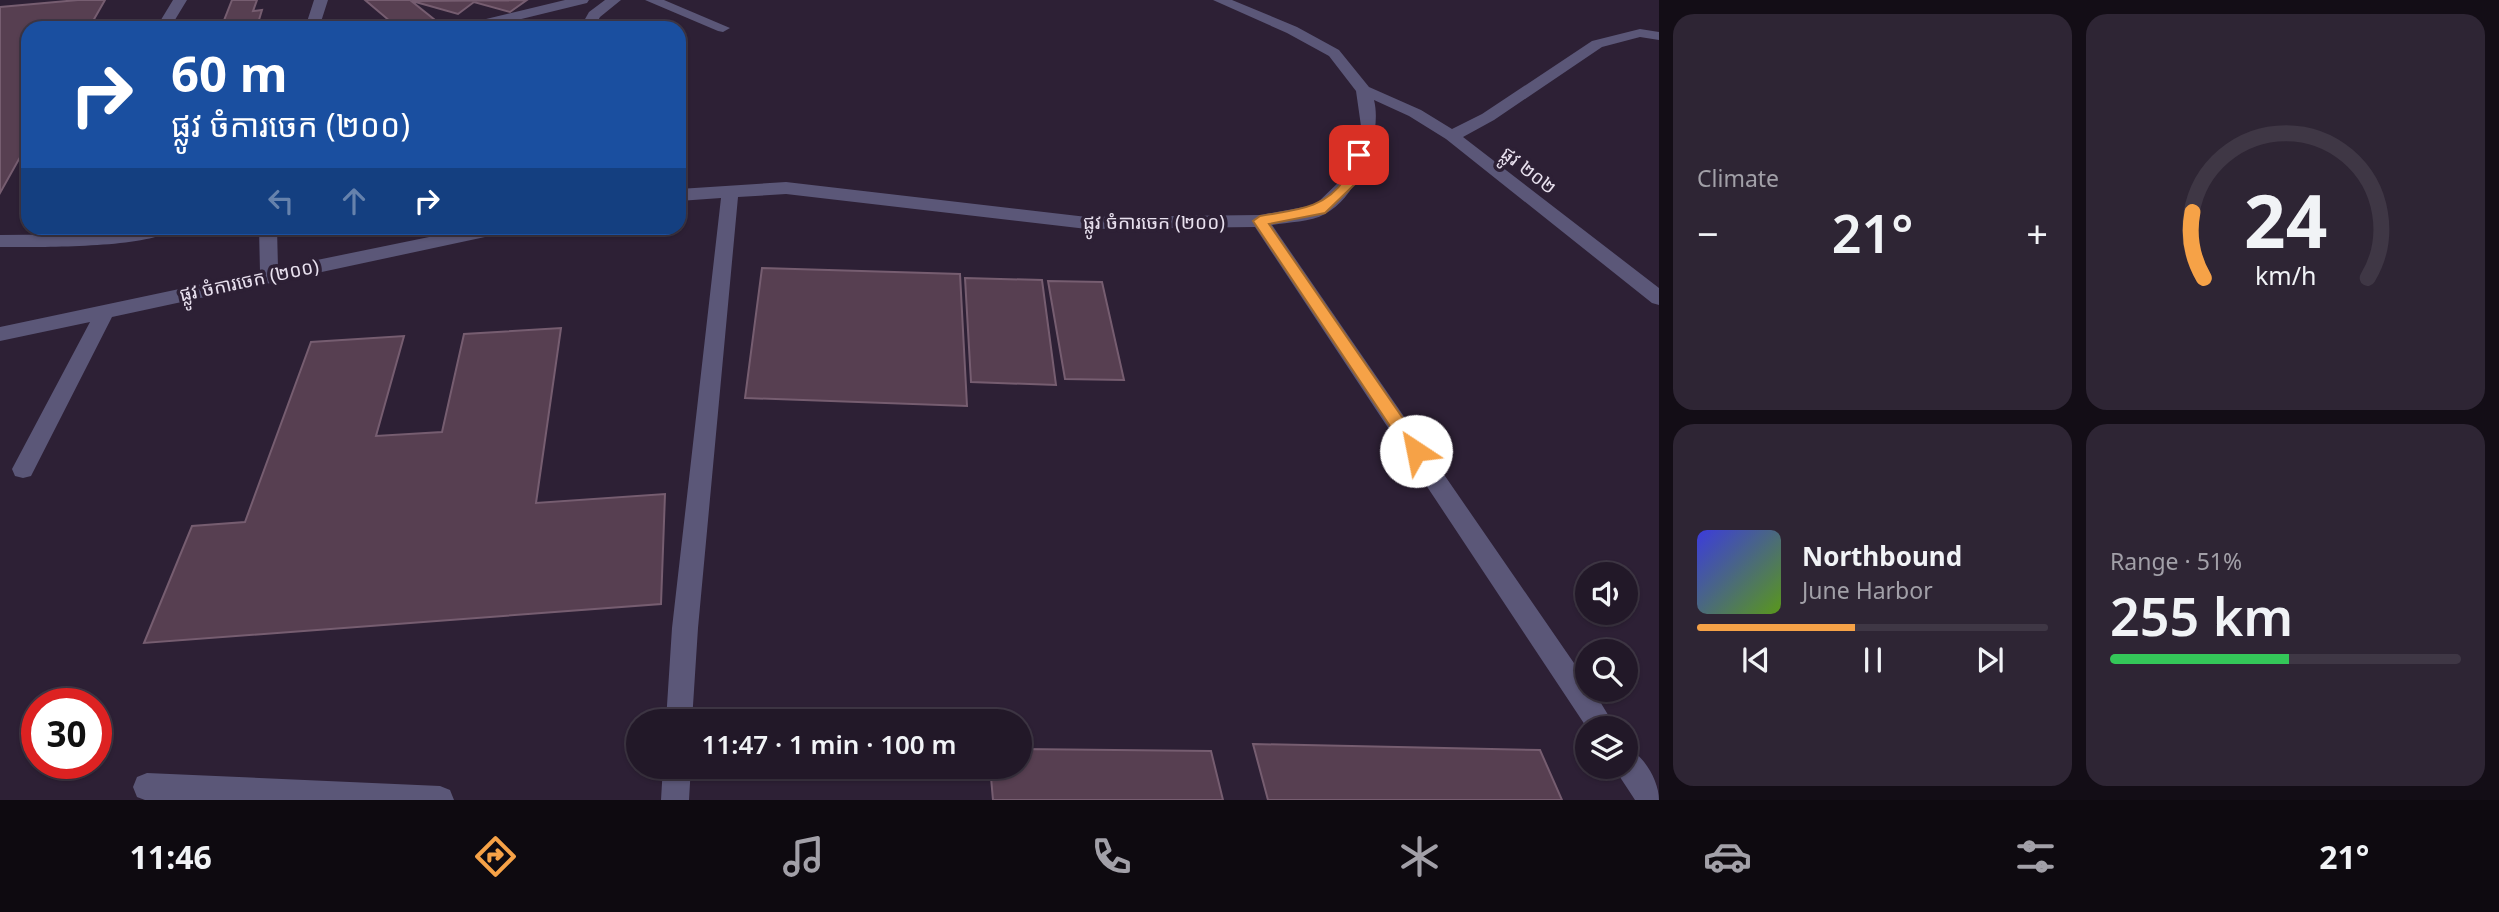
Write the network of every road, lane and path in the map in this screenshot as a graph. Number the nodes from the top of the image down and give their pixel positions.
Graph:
1 (180, 0) edge
2 (321, 0) edge
3 (582, 0) edge
4 (614, 0) edge
5 (652, 0) edge
6 (1220, 0) edge
7 (1265, 0) edge
8 (1250, 12) junction
9 (167, 21) edge
10 (314, 21) edge
11 (507, 21) edge
12 (591, 21) edge
13 (723, 28) dead end
14 (1659, 36) edge
15 (1364, 90) junction
16 (1452, 136) junction
17 (730, 190) junction
18 (686, 194) edge
19 (1260, 221) junction
20 (127, 235) edge
21 (268, 235) edge
22 (465, 235) edge
23 (0, 241) edge
24 (270, 275) junction
25 (1659, 298) edge
26 (106, 310) junction
27 (0, 334) edge
28 (23, 470) dead end
29 (681, 709) edge
30 (1595, 716) edge
31 (676, 779) edge
32 (1638, 779) edge
33 (147, 787) dead end
34 (440, 800) edge
35 (675, 800) edge
36 (1652, 800) edge

1 - 9 street
2 - 10 street
3 - 11 street
4 - 12 street
5 - 13 street
6 - 8 street
7 - 8 street
8 - 15 street
14 - 16 street
15 - 16 street, ផ្លូវ ២០២
15 - 19 street, ផ្លូវ ចំការចេក (២០០)
16 - 25 street, ផ្លូវ ២០២
17 - 18 street, ផ្លូវ ចំការចេក (២០០)
17 - 19 street, ផ្លូវ ចំការចេក (២០០)
17 - 29 street
19 - 30 street
20 - 23 street
21 - 24 street
22 - 24 street, ផ្លូវ ចំការចេក (២០០)
24 - 26 street, ផ្លូវ ចំការចេក (២០០)
26 - 27 street, ផ្លូវ ចំការចេក (២០០)
26 - 28 street
31 - 35 street
32 - 36 street
33 - 34 street

